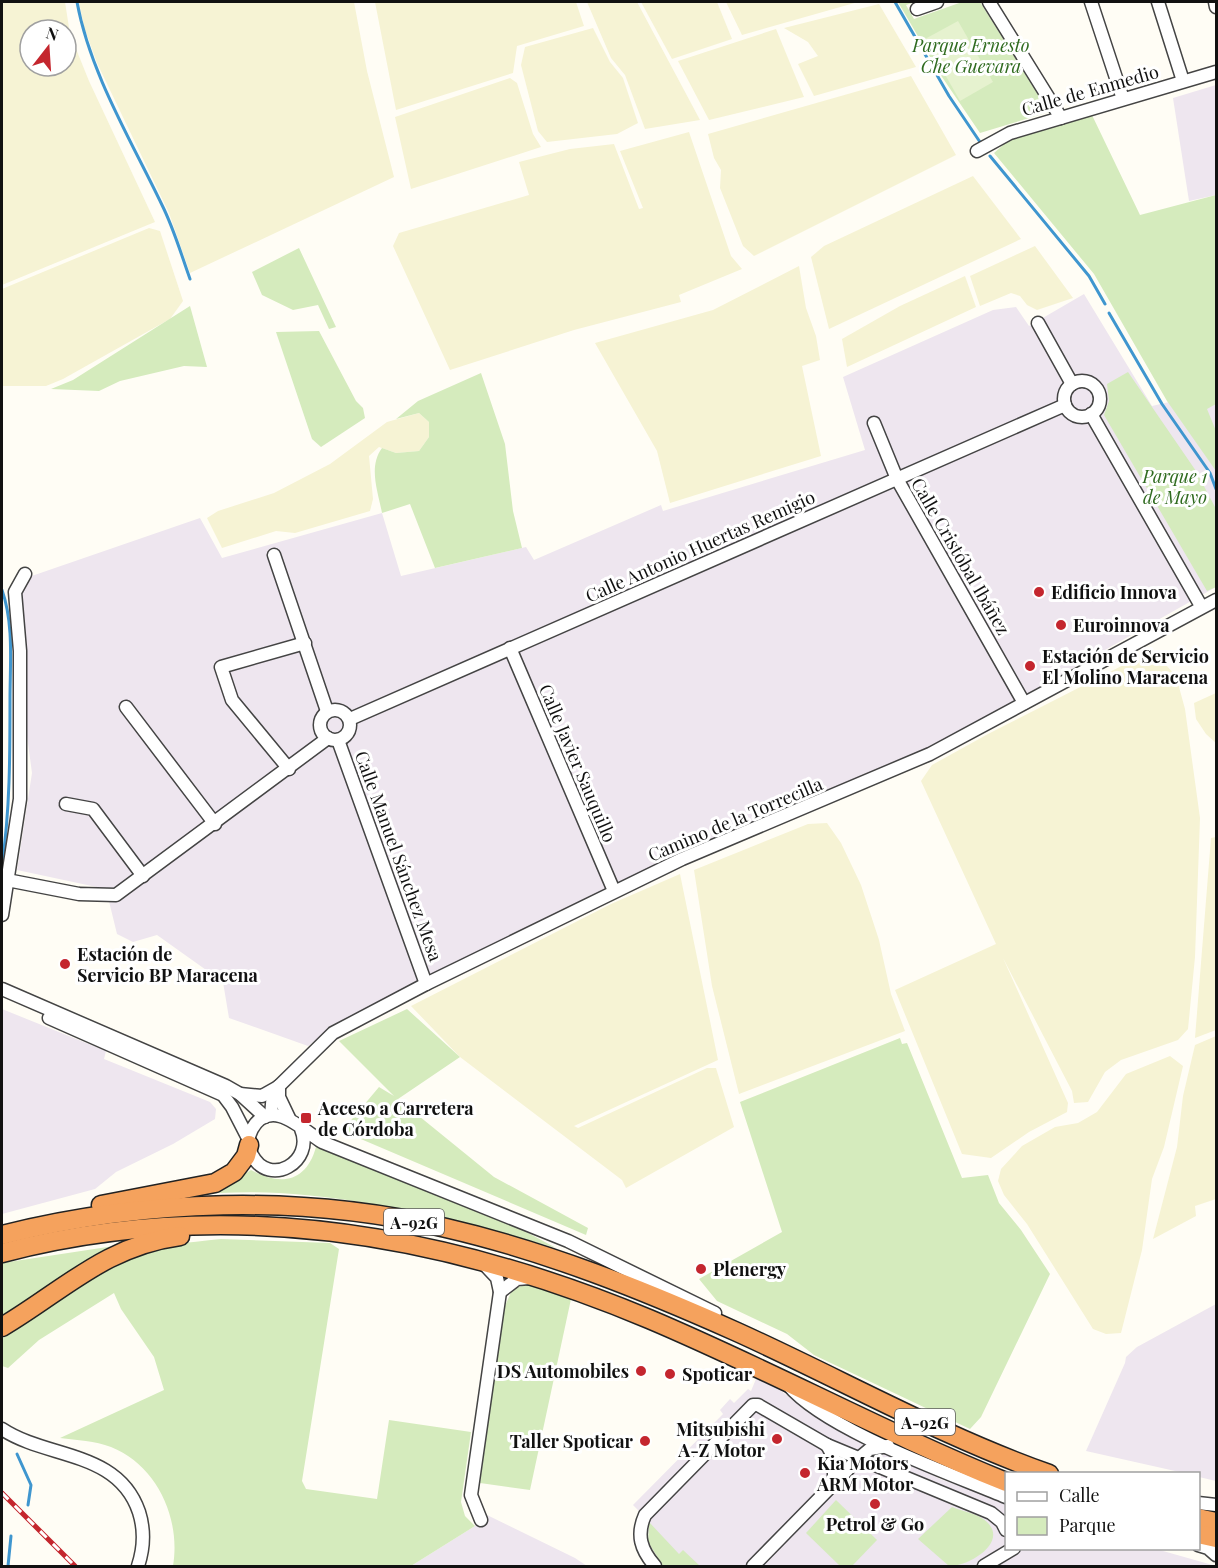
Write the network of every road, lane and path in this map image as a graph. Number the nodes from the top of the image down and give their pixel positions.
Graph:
1 (938, 2) edge
2 (989, 2) edge
3 (1091, 2) edge
4 (1158, 2) edge
5 (1215, 2) edge
6 (1216, 7) edge
7 (917, 9) dead end
8 (1216, 72) edge
9 (1184, 81) junction
10 (1123, 99) junction
11 (1061, 118) junction
12 (978, 151) dead end
13 (1038, 323) dead end
14 (1072, 384) junction
15 (1065, 405) junction
16 (1091, 414) junction
17 (874, 423) dead end
18 (897, 479) junction
19 (274, 555) dead end
20 (25, 574) dead end
21 (1216, 600) edge
22 (1201, 606) junction
23 (304, 643) junction
24 (510, 648) junction
25 (1024, 703) junction
26 (126, 706) dead end
27 (327, 711) junction
28 (350, 719) junction
29 (333, 739) junction
30 (289, 769) junction
31 (66, 804) dead end
32 (215, 824) junction
33 (143, 876) junction
34 (7, 880) junction
35 (614, 891) junction
36 (2, 915) edge
37 (426, 984) junction
38 (2, 989) edge
39 (2, 997) edge
40 (279, 1086) junction
41 (240, 1094) junction
42 (268, 1116) junction
43 (289, 1118) junction
44 (301, 1129) junction
45 (249, 1142) junction
46 (229, 1225) junction
47 (10, 1233) edge
48 (2, 1253) edge
49 (481, 1260) junction
50 (538, 1277) junction
51 (500, 1292) junction
52 (6, 1326) edge
53 (804, 1364) junction
54 (784, 1380) junction
55 (2, 1429) edge
56 (853, 1430) junction
57 (827, 1445) junction
58 (918, 1445) junction
59 (890, 1446) junction
60 (858, 1459) junction
61 (940, 1469) junction
62 (1046, 1472) edge
63 (834, 1482) junction
64 (1005, 1482) edge
65 (1005, 1497) edge
66 (1200, 1508) edge
67 (481, 1520) dead end
68 (1005, 1528) edge
69 (1210, 1532) edge
70 (1005, 1547) edge
71 (1011, 1550) edge
72 (989, 1563) edge
73 (138, 1566) edge
74 (655, 1566) edge
75 (753, 1566) edge
76 (1214, 1566) edge

1 - 7 street
2 - 11 street
3 - 10 street
4 - 9 street
5 - 6 street
8 - 9 street, Calle de Enmedio
9 - 10 street, Calle de Enmedio
10 - 11 street, Calle de Enmedio
11 - 12 street, Calle de Enmedio
13 - 14 street
14 - 15 street
14 - 16 street
15 - 16 street
15 - 18 street, Calle Antonio Huertas Remigio
16 - 22 street
17 - 18 street, Calle Cristóbal Ibáñez
18 - 24 street, Calle Antonio Huertas Remigio
18 - 25 street, Calle Cristóbal Ibáñez
19 - 23 street
20 - 34 street
21 - 22 street, Camino de la Torrecilla
22 - 25 street, Camino de la Torrecilla
23 - 27 street
23 - 30 street
24 - 28 street, Calle Antonio Huertas Remigio
24 - 35 street, Calle Javier Sauquillo
25 - 35 street, Camino de la Torrecilla
26 - 32 street
27 - 28 street
27 - 29 street
28 - 29 street
29 - 30 street
29 - 37 street, Calle Manuel Sánchez Mesa
30 - 32 street
31 - 33 street
32 - 33 street
33 - 34 street
34 - 36 street
35 - 37 street, Camino de la Torrecilla
37 - 40 street, Camino de la Torrecilla
38 - 41 street
39 - 45 street
40 - 41 street, Camino de la Torrecilla
40 - 42 street, Camino de la Torrecilla
40 - 43 street
41 - 42 street
42 - 43 street
42 - 45 street
43 - 44 street
44 - 45 street
44 - 53 street
45 - 47 highway
46 - 48 highway, A-92G
46 - 49 highway, A-92G
46 - 52 highway
47 - 53 highway, A-92G
49 - 50 highway, A-92G
49 - 51 street
50 - 51 street
50 - 54 highway, A-92G
51 - 67 street
53 - 62 highway, A-92G
54 - 56 street
54 - 58 highway, A-92G
55 - 73 street
56 - 59 street
56 - 60 street
57 - 60 street
57 - 63 street
57 - 74 street
58 - 61 street
58 - 64 highway, A-92G
59 - 60 street
59 - 61 street
60 - 63 street
60 - 68 street
61 - 65 street
63 - 75 street
66 - 69 street
69 - 76 street
70 - 72 street
71 - 72 street

